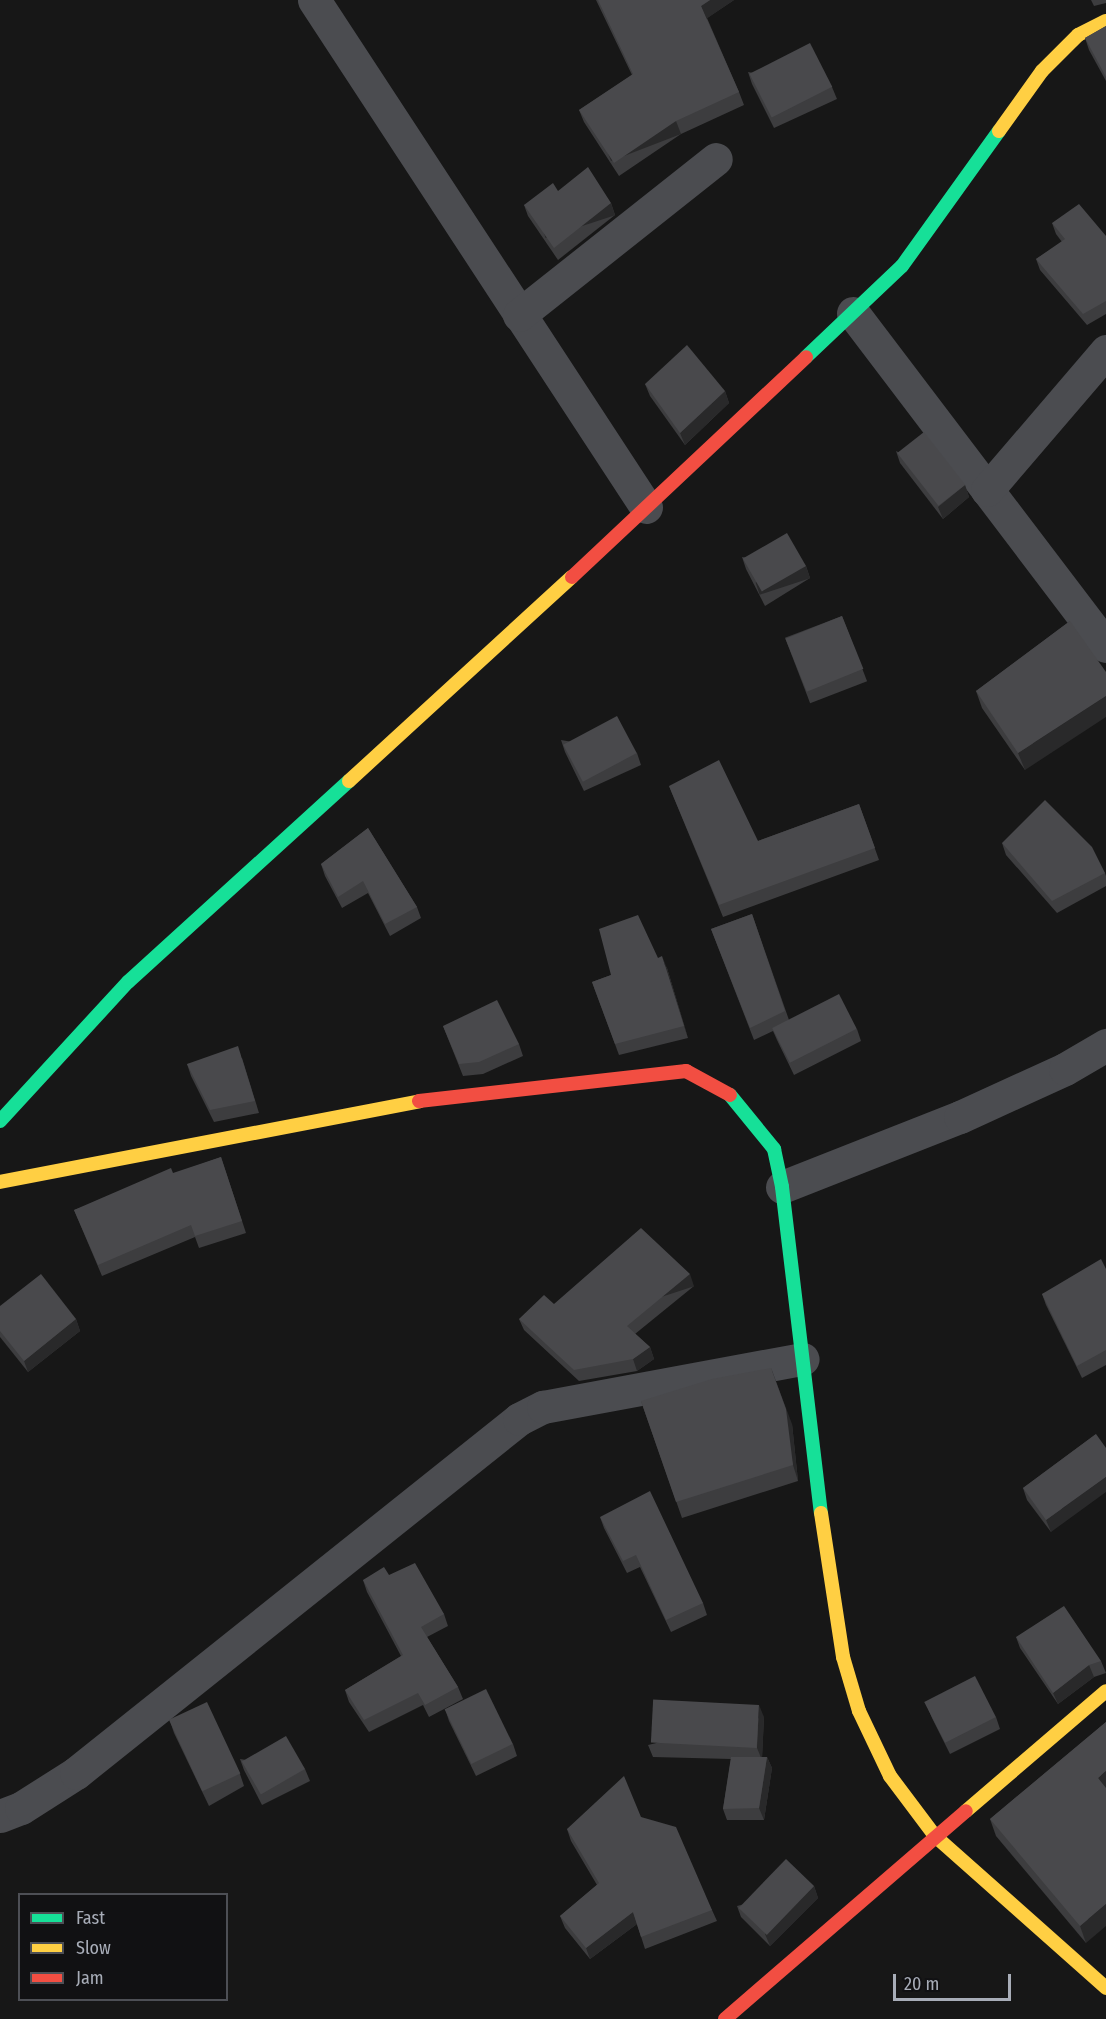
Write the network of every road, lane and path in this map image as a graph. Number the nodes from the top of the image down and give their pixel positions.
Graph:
1 (314, 0) edge
2 (1106, 21) edge
3 (716, 159) dead end
4 (853, 312) junction
5 (519, 315) junction
6 (1106, 351) edge
7 (987, 490) junction
8 (646, 507) junction
9 (1106, 646) edge
10 (1106, 1045) edge
11 (0, 1121) edge
12 (0, 1182) edge
13 (782, 1187) junction
14 (803, 1359) junction
15 (1106, 1691) edge
16 (0, 1816) edge
17 (935, 1836) junction
18 (1106, 1988) edge
19 (725, 2019) edge

1 - 5 street
2 - 4 street
3 - 5 street
4 - 7 street
4 - 8 street
5 - 8 street
6 - 7 street
7 - 9 street
8 - 11 street
10 - 13 street
12 - 13 street
13 - 14 street
14 - 16 street
14 - 17 street
15 - 17 street
17 - 18 street
17 - 19 street

